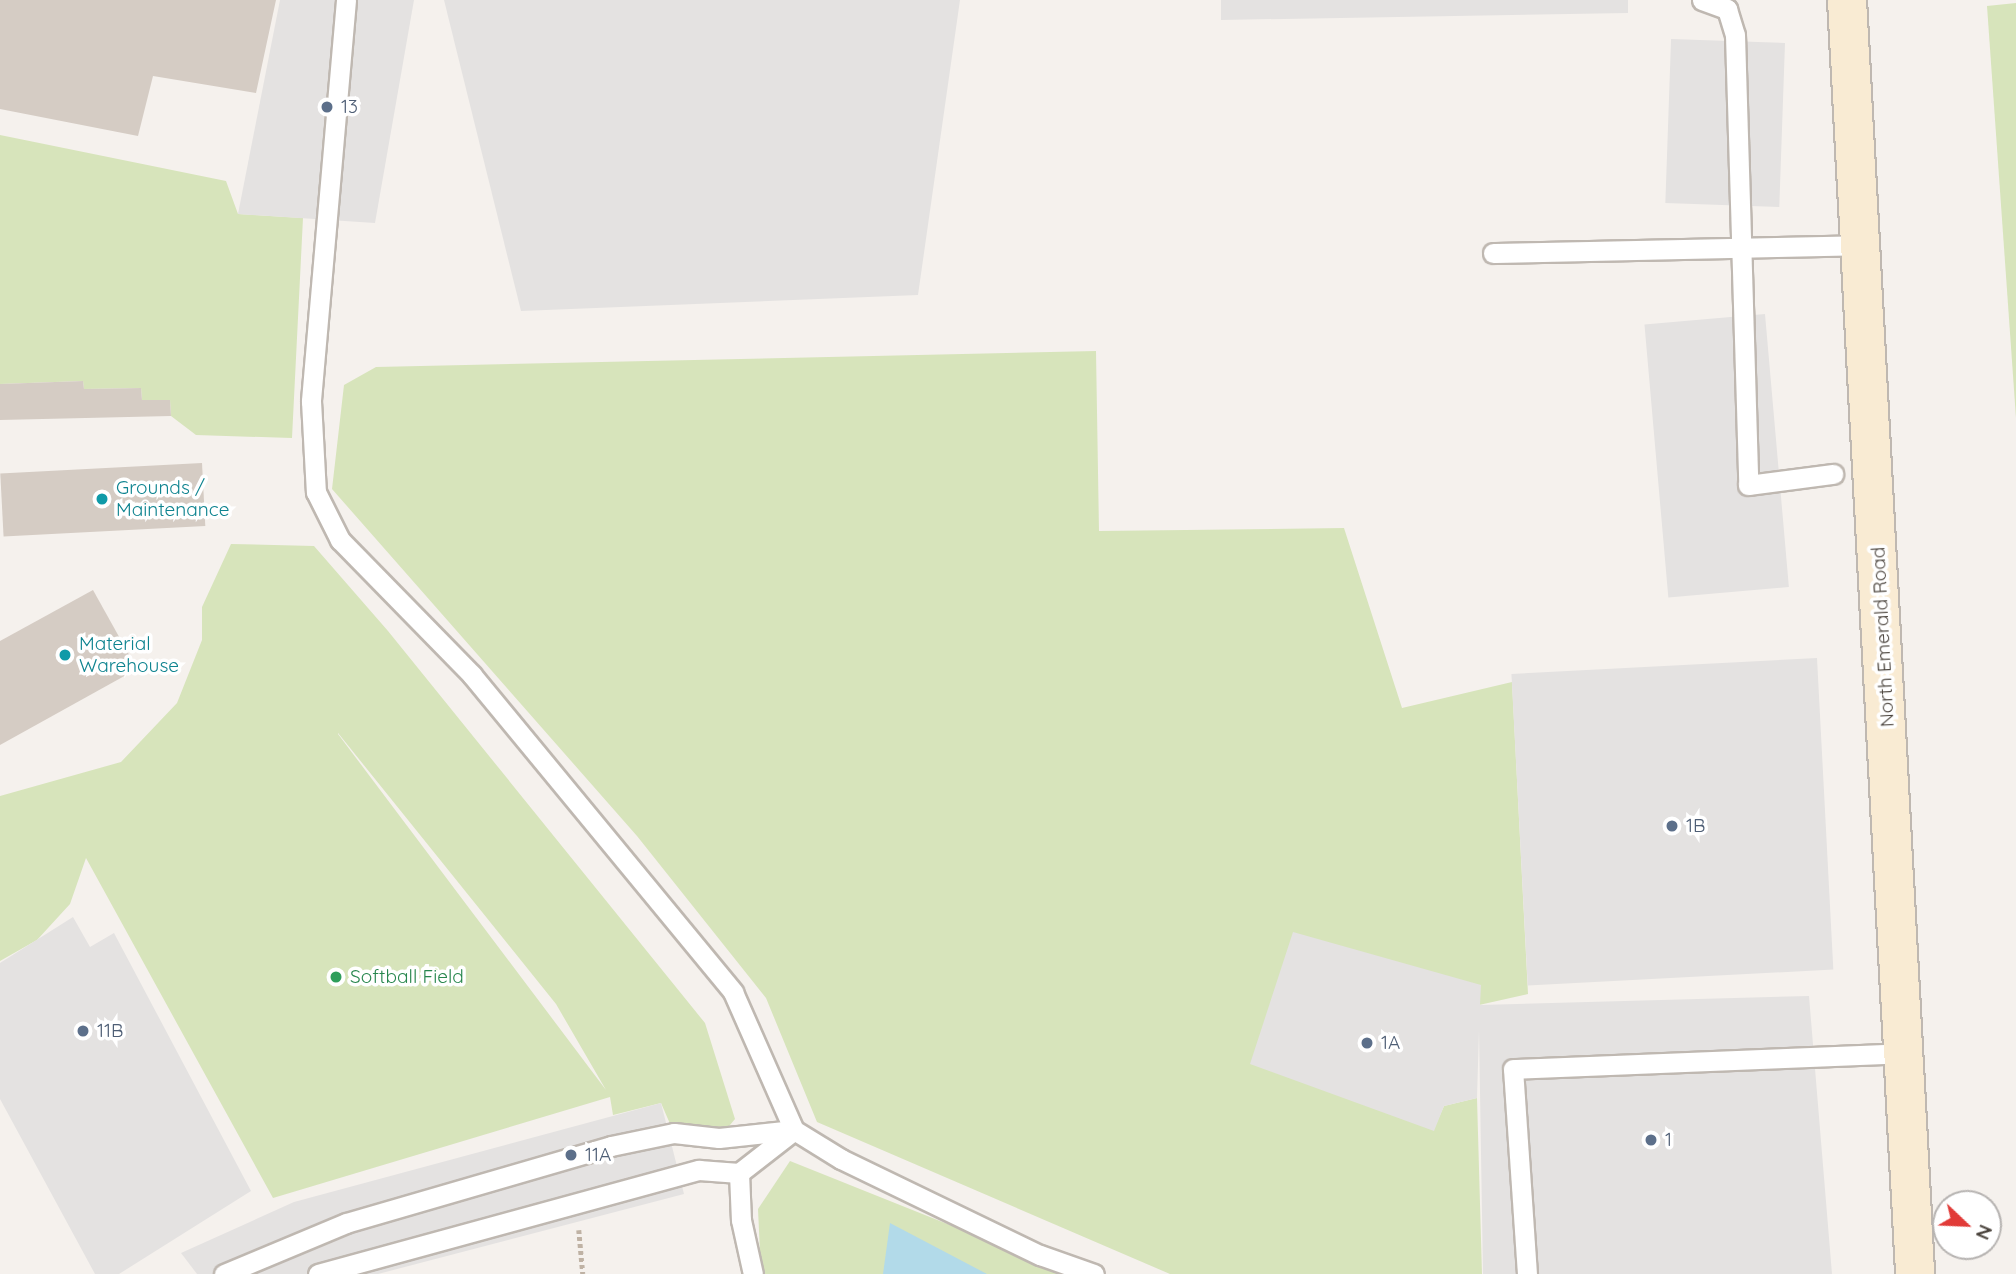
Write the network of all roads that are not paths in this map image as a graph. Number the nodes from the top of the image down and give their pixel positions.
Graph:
1 (346, 0) edge
2 (1702, 0) edge
3 (1847, 0) edge
4 (1861, 245) junction
5 (1741, 247) junction
6 (1493, 253) dead end
7 (1833, 474) dead end
8 (1906, 1053) junction
9 (794, 1130) junction
10 (739, 1173) junction
11 (224, 1274) edge
12 (318, 1274) edge
13 (753, 1274) edge
14 (1094, 1274) edge
15 (1527, 1274) edge
16 (1916, 1274) edge

1 - 9 lane
2 - 5 lane
3 - 4 main road, North Emerald Road
4 - 5 lane
4 - 8 main road, North Emerald Road
5 - 6 lane
5 - 7 lane
8 - 15 lane
8 - 16 main road, North Emerald Road
9 - 10 lane
9 - 11 lane
9 - 14 lane
10 - 12 lane
10 - 13 lane

